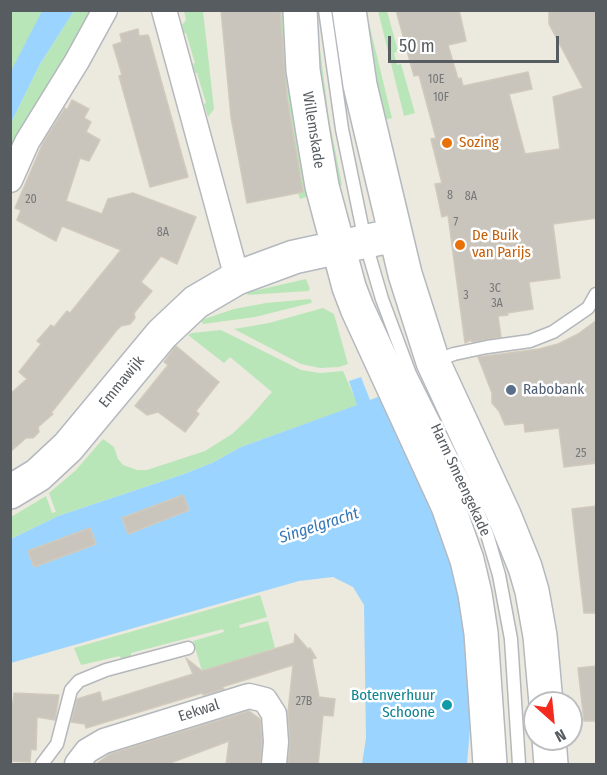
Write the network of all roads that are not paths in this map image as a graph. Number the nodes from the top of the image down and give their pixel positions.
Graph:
1 (105, 10) edge
2 (164, 10) edge
3 (300, 10) edge
4 (326, 10) edge
5 (349, 10) edge
6 (10, 180) edge
7 (366, 242) junction
8 (237, 278) junction
9 (597, 294) edge
10 (433, 362) junction
11 (10, 492) edge
12 (188, 648) dead end
13 (545, 691) edge
14 (42, 765) edge
15 (77, 765) edge
16 (274, 765) edge
17 (490, 765) edge
18 (519, 765) edge

1 - 6 street
2 - 8 street
3 - 7 main road, Willemskade
4 - 7 lane, Willemskade
5 - 7 main road
7 - 8 main road, Emmawijk
7 - 10 main road, Harm Smeengekade
7 - 17 main road, Harm Smeengekade
7 - 18 lane, Harm Smeengekade
8 - 11 main road, Emmawijk
9 - 10 lane
10 - 13 main road, Harm Smeengekade
12 - 14 lane
15 - 16 street, Eekwal

